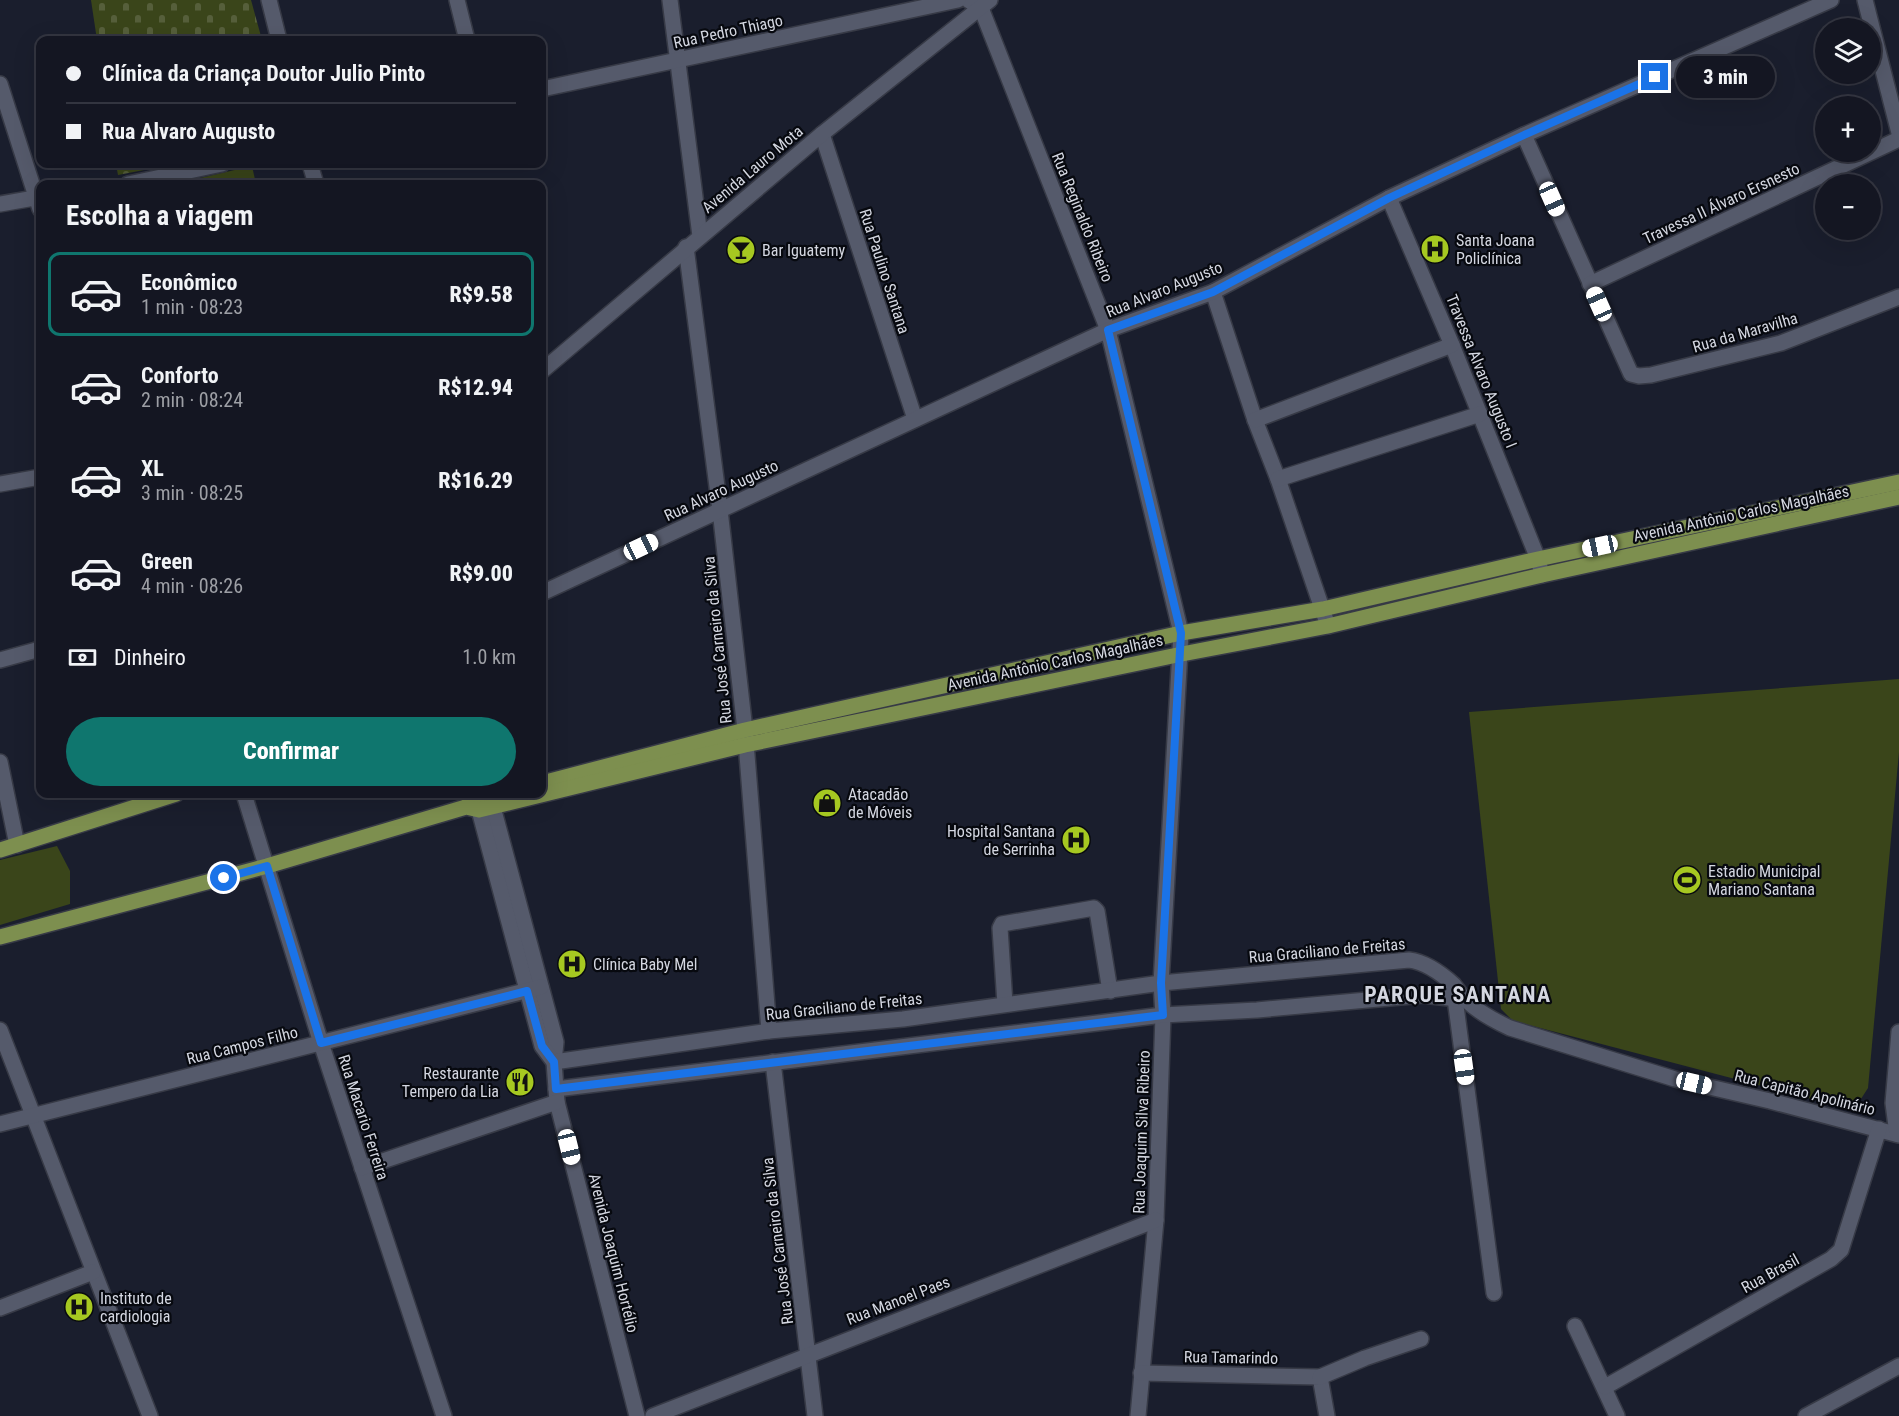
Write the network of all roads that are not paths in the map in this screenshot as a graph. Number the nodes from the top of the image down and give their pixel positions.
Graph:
1 (269, 0) edge
2 (457, 0) edge
3 (670, 0) edge
4 (958, 0) edge
5 (1831, 0) edge
6 (1865, 0) edge
7 (980, 3) edge
8 (278, 36) edge
9 (466, 36) edge
10 (677, 60) junction
11 (0, 84) edge
12 (546, 88) edge
13 (1899, 133) edge
14 (822, 134) junction
15 (1524, 135) junction
16 (1899, 139) edge
17 (203, 168) edge
18 (147, 180) edge
19 (36, 192) edge
20 (1389, 198) junction
21 (36, 201) edge
22 (0, 204) edge
23 (700, 236) junction
24 (686, 247) junction
25 (1590, 284) junction
26 (1213, 292) junction
27 (1899, 297) edge
28 (1108, 330) junction
29 (1452, 345) junction
30 (546, 368) edge
31 (1480, 414) junction
32 (915, 420) junction
33 (1255, 420) junction
34 (36, 478) edge
35 (1278, 479) junction
36 (1899, 482) edge
37 (0, 484) edge
38 (1899, 497) edge
39 (720, 510) junction
40 (1622, 549) junction
41 (1538, 559) junction
42 (1542, 574) junction
43 (546, 591) edge
44 (1323, 609) junction
45 (1328, 626) junction
46 (1181, 633) junction
47 (36, 650) edge
48 (1182, 654) junction
49 (0, 660) edge
50 (942, 687) junction
51 (945, 704) junction
52 (745, 737) junction
53 (0, 762) edge
54 (546, 782) edge
55 (546, 785) edge
56 (163, 798) edge
57 (245, 798) edge
58 (484, 800) edge
59 (17, 845) junction
60 (0, 850) edge
61 (267, 866) junction
62 (0, 937) edge
63 (1161, 983) junction
64 (534, 989) junction
65 (1110, 991) junction
66 (1458, 995) junction
67 (1005, 1004) junction
68 (1163, 1015) junction
69 (0, 1030) edge
70 (769, 1031) junction
71 (1899, 1032) edge
72 (321, 1043) junction
73 (554, 1062) junction
74 (773, 1062) junction
75 (557, 1096) junction
76 (33, 1116) junction
77 (0, 1124) edge
78 (1879, 1130) junction
79 (1898, 1133) edge
80 (362, 1168) junction
81 (1156, 1220) junction
82 (93, 1272) junction
83 (1494, 1293) dead end
84 (0, 1308) edge
85 (1575, 1326) dead end
86 (1421, 1339) dead end
87 (809, 1354) junction
88 (1899, 1366) edge
89 (1141, 1373) junction
90 (1320, 1377) junction
91 (1605, 1387) junction
92 (690, 1409) edge
93 (150, 1416) edge
94 (444, 1416) edge
95 (637, 1416) edge
96 (654, 1416) edge
97 (815, 1416) edge
98 (1138, 1416) edge
99 (1327, 1416) edge
100 (1617, 1416) edge
101 (1806, 1416) edge

1 - 8 street
2 - 9 street
3 - 10 street
4 - 10 street, Rua Pedro Thiago
5 - 15 street, Rua Alvaro Augusto
6 - 13 street
7 - 14 street, Avenida Lauro Mota
7 - 28 street, Rua Reginaldo Ribeiro
10 - 12 street, Rua Pedro Thiago
10 - 23 street
11 - 19 street
14 - 23 street, Avenida Lauro Mota
14 - 32 street, Rua Paulino Santana
15 - 20 street, Rua Alvaro Augusto
15 - 25 street
16 - 25 street, Travessa II Álvaro Ersnesto
17 - 18 street
20 - 26 street, Rua Alvaro Augusto
20 - 29 street, Travessa Alvaro Augusto I
21 - 22 street
23 - 24 street, Avenida Lauro Mota
24 - 30 street, Avenida Lauro Mota
24 - 39 street, Rua José Carneiro da Silva
25 - 27 street, Rua da Maravilha
26 - 28 street, Rua Alvaro Augusto
26 - 33 street
28 - 32 street, Rua Alvaro Augusto
28 - 46 street, Rua Reginaldo Ribeiro
29 - 31 street, Travessa Alvaro Augusto I
29 - 33 street
31 - 35 street
31 - 41 street, Travessa Alvaro Augusto I
32 - 39 street, Rua Alvaro Augusto
33 - 35 street
34 - 37 street
35 - 44 street
36 - 40 main road, Avenida Antônio Carlos Magalhães
38 - 40 main road, Avenida Antônio Carlos Magalhães
39 - 43 street, Rua Alvaro Augusto
39 - 52 street, Rua José Carneiro da Silva
40 - 41 main road, Avenida Antônio Carlos Magalhães
40 - 42 main road, Avenida Antônio Carlos Magalhães
41 - 42 street, Travessa Alvaro Augusto I
41 - 44 main road, Avenida Antônio Carlos Magalhães
42 - 45 main road, Avenida Antônio Carlos Magalhães
44 - 45 street
44 - 46 main road, Avenida Antônio Carlos Magalhães
45 - 48 main road, Avenida Antônio Carlos Magalhães
46 - 48 street, Rua Joaquim Silva Ribeiro
46 - 50 main road, Avenida Antônio Carlos Magalhães
47 - 49 street
48 - 51 main road, Avenida Antônio Carlos Magalhães
48 - 63 street, Rua Joaquim Silva Ribeiro
50 - 51 main road
50 - 52 main road, Avenida Antônio Carlos Magalhães
51 - 52 main road, Avenida Antônio Carlos Magalhães
52 - 54 main road, Avenida Antônio Carlos Magalhães
52 - 55 main road, Avenida Antônio Carlos Magalhães
52 - 70 street, Rua José Carneiro da Silva
53 - 59 street
56 - 59 main road
57 - 61 street, Rua Macario Ferreira
58 - 61 main road, Avenida Antônio Carlos Magalhães
58 - 64 street, Avenida Joaquim Hortélio
59 - 60 main road
61 - 62 main road, Avenida Antônio Carlos Magalhães
61 - 72 street, Rua Macario Ferreira
63 - 65 street, Rua Graciliano de Freitas
63 - 66 street, Rua Graciliano de Freitas
63 - 68 street, Rua Joaquim Silva Ribeiro
64 - 72 street, Rua Campos Filho
64 - 73 street, Avenida Joaquim Hortélio
65 - 67 street, Rua Graciliano de Freitas
65 - 67 street
66 - 68 street
66 - 78 street, Rua Capitão Apolinário
66 - 83 street
67 - 70 street, Rua Graciliano de Freitas
68 - 74 street
68 - 81 street, Rua Joaquim Silva Ribeiro
69 - 76 street
70 - 73 street, Rua Graciliano de Freitas
71 - 79 street
72 - 76 street, Rua Campos Filho
72 - 80 street, Rua Macario Ferreira
73 - 75 street, Avenida Joaquim Hortélio
74 - 75 street
74 - 87 street, Rua José Carneiro da Silva
75 - 80 street
75 - 95 street, Avenida Joaquim Hortélio
76 - 77 street, Rua Campos Filho
76 - 82 street
78 - 79 street, Rua Capitão Apolinário
78 - 91 street, Rua Brasil
80 - 94 street, Rua Macario Ferreira
81 - 87 street, Rua Manoel Paes
81 - 89 street, Rua Joaquim Silva Ribeiro
82 - 84 street
82 - 93 street
85 - 91 street
86 - 90 street, Rua Tamarindo
87 - 92 street, Rua Manoel Paes
87 - 97 street, Rua José Carneiro da Silva
88 - 101 street
89 - 90 street, Rua Tamarindo
89 - 98 street, Rua Joaquim Silva Ribeiro
90 - 99 street
91 - 100 street
92 - 96 street, Rua Manoel Paes

